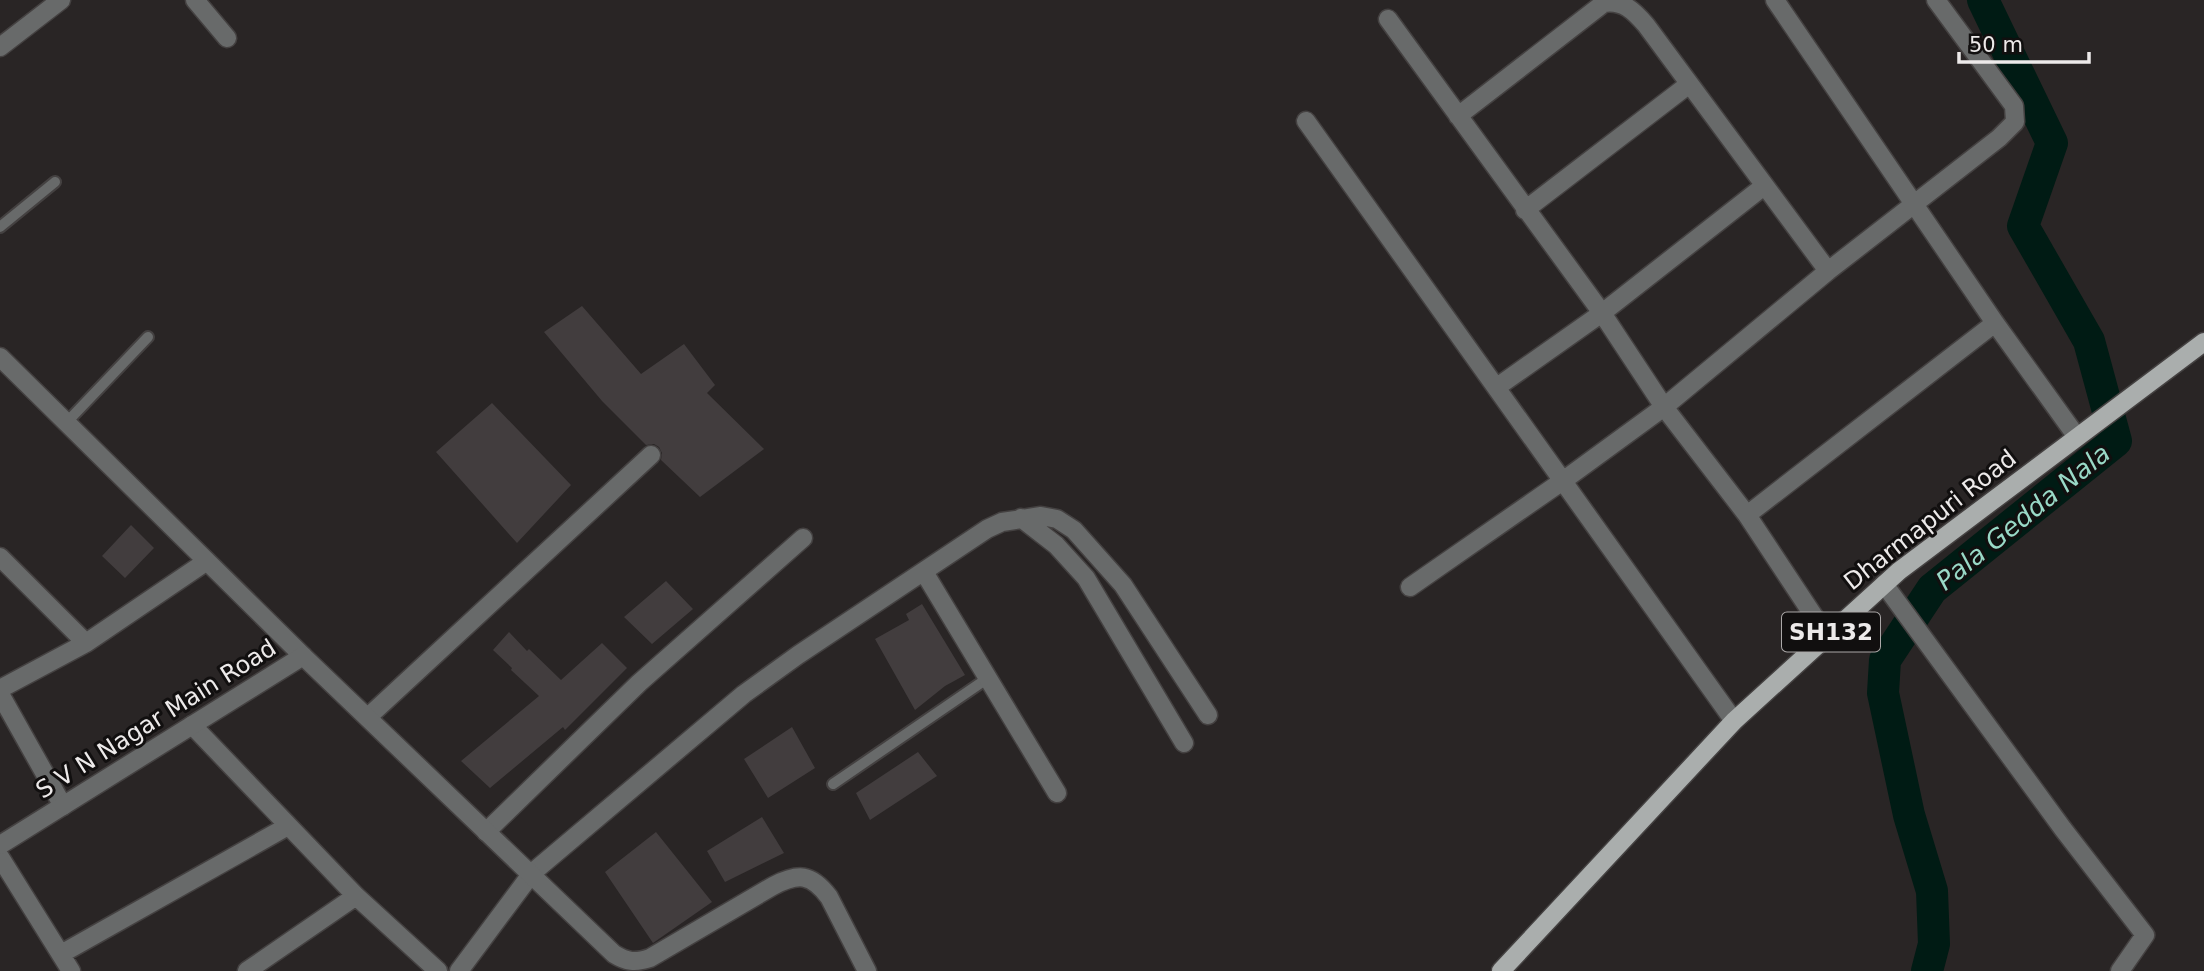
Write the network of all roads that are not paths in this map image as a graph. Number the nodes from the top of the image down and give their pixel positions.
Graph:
1 (61, 0) edge
2 (195, 0) edge
3 (1775, 0) edge
4 (1936, 0) edge
5 (1623, 2) edge
6 (1388, 19) dead end
7 (227, 38) dead end
8 (0, 47) edge
9 (1688, 85) junction
10 (1458, 116) junction
11 (1306, 121) dead end
12 (55, 182) dead end
13 (1763, 186) junction
14 (1913, 204) junction
15 (1525, 210) junction
16 (0, 227) edge
17 (1828, 271) junction
18 (1602, 313) junction
19 (1995, 323) junction
20 (148, 337) dead end
21 (2204, 342) edge
22 (0, 357) edge
23 (1497, 387) junction
24 (1664, 407) junction
25 (67, 422) junction
26 (2077, 437) junction
27 (651, 455) dead end
28 (1564, 480) junction
29 (1747, 515) junction
30 (1021, 518) junction
31 (803, 538) dead end
32 (0, 556) edge
33 (207, 561) junction
34 (924, 572) junction
35 (1884, 584) junction
36 (1410, 587) dead end
37 (1827, 636) junction
38 (86, 643) junction
39 (303, 656) junction
40 (988, 678) junction
41 (0, 689) edge
42 (0, 694) edge
43 (1208, 715) dead end
44 (368, 717) junction
45 (1734, 721) junction
46 (192, 725) junction
47 (1184, 743) dead end
48 (833, 784) dead end
49 (1057, 793) dead end
50 (63, 806) junction
51 (288, 826) junction
52 (486, 832) junction
53 (0, 845) edge
54 (0, 857) edge
55 (532, 873) junction
56 (356, 896) junction
57 (61, 954) junction
58 (71, 971) edge
59 (247, 971) edge
60 (438, 971) edge
61 (459, 971) edge
62 (867, 971) edge
63 (1501, 971) edge
64 (2120, 971) edge

1 - 8 street
2 - 7 street
3 - 14 street
4 - 14 street
5 - 9 street
5 - 10 street
6 - 10 street
9 - 13 street
9 - 15 street
10 - 15 street
11 - 23 street
12 - 16 lane
13 - 17 street
13 - 18 street
14 - 17 street
14 - 19 street
15 - 18 street
17 - 24 street
18 - 23 street
18 - 24 street
19 - 26 street
19 - 29 street
20 - 25 lane
21 - 26 main road, Dharmapuri Road / SH132
22 - 25 street
23 - 28 street
24 - 28 street
24 - 29 street
25 - 33 street
26 - 35 main road, Dharmapuri Road / SH132
27 - 44 street
28 - 36 street
28 - 45 street
29 - 37 street
30 - 34 street
30 - 43 street
30 - 47 street
31 - 52 street
32 - 38 street
33 - 38 street
33 - 39 street
34 - 40 street
34 - 55 street
35 - 37 main road, Dharmapuri Road / SH132
35 - 64 street
37 - 45 main road, Dharmapuri Road / SH132
38 - 41 street
39 - 44 street
39 - 46 street, S V N Nagar Main Road
40 - 48 lane
40 - 49 street
42 - 50 street
44 - 52 street
45 - 63 main road, Dharmapuri Road / SH132
46 - 50 street, S V N Nagar Main Road
46 - 51 street
50 - 53 street, S V N Nagar Main Road
51 - 56 street
51 - 57 street
52 - 55 street
54 - 57 street
55 - 61 street
55 - 62 street
56 - 59 street
56 - 60 street
57 - 58 street

